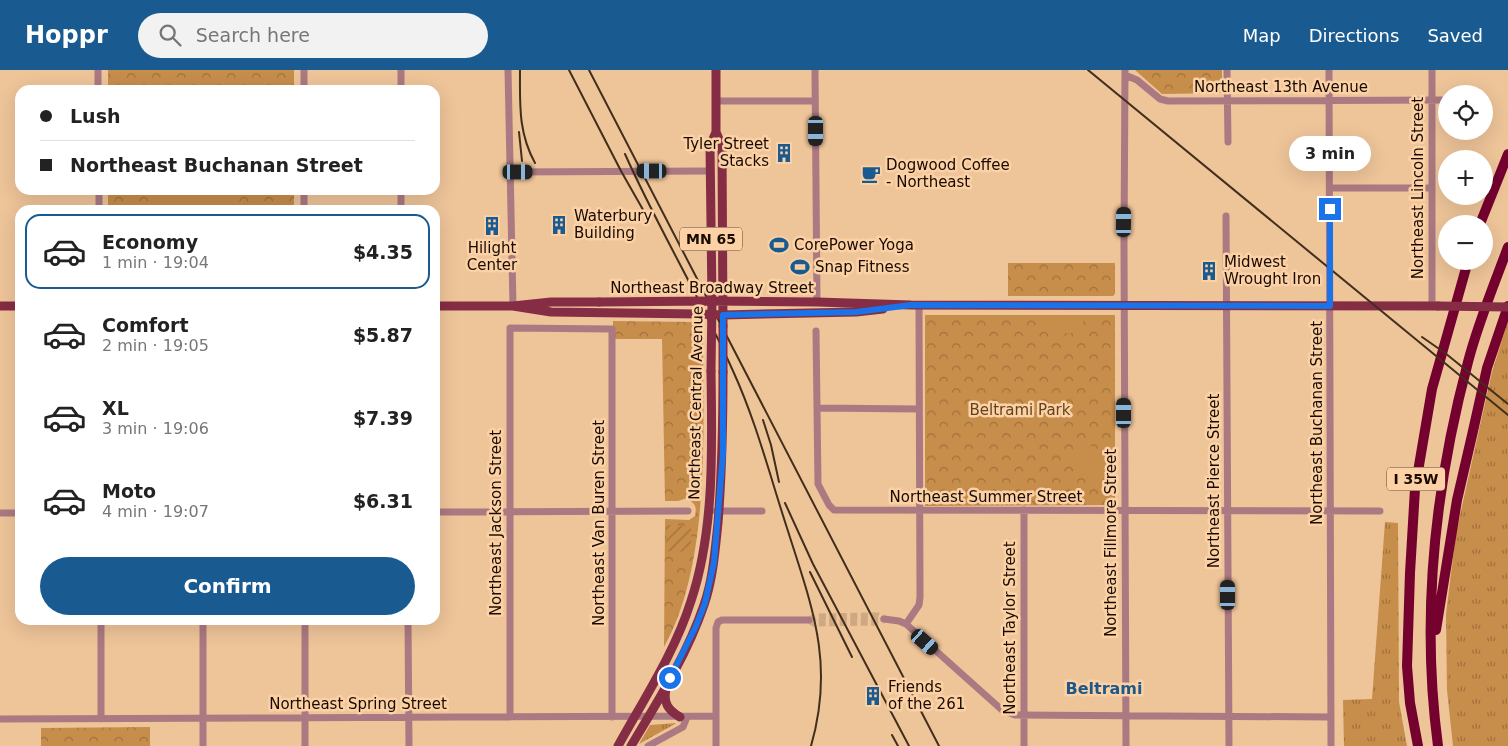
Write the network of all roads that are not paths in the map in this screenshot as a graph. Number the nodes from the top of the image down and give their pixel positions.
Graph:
1 (98, 70) edge
2 (304, 70) edge
3 (401, 70) edge
4 (508, 70) edge
5 (716, 70) edge
6 (815, 70) edge
7 (1227, 70) edge
8 (1329, 70) edge
9 (1432, 70) edge
10 (1125, 73) edge
11 (98, 85) edge
12 (304, 85) edge
13 (401, 85) edge
14 (815, 100) junction
15 (1330, 100) junction
16 (1432, 100) junction
17 (1438, 100) edge
18 (716, 101) junction
19 (1227, 101) junction
20 (716, 132) junction
21 (1228, 142) dead end
22 (1508, 154) edge
23 (710, 171) junction
24 (510, 172) junction
25 (1330, 188) junction
26 (1432, 188) junction
27 (1484, 215) edge
28 (1226, 216) dead end
29 (1508, 247) edge
30 (1465, 270) edge
31 (712, 301) junction
32 (723, 301) junction
33 (817, 302) junction
34 (915, 305) junction
35 (0, 306) edge
36 (15, 306) edge
37 (440, 306) edge
38 (513, 306) junction
39 (1124, 306) junction
40 (1226, 306) junction
41 (1330, 306) junction
42 (1435, 306) junction
43 (1508, 306) edge
44 (712, 315) junction
45 (723, 315) junction
46 (612, 329) joint
47 (816, 331) dead end
48 (817, 408) junction
49 (919, 408) junction
50 (1024, 510) junction
51 (688, 511) dead end
52 (708, 511) junction
53 (719, 511) junction
54 (762, 511) dead end
55 (920, 511) junction
56 (1125, 511) junction
57 (1228, 511) junction
58 (1331, 511) junction
59 (1380, 511) dead end
60 (440, 512) edge
61 (510, 512) junction
62 (613, 512) junction
63 (0, 513) edge
64 (15, 513) edge
65 (884, 619) dead end
66 (809, 620) tunnel mouth
67 (906, 624) junction
68 (101, 625) edge
69 (203, 625) edge
70 (305, 625) edge
71 (408, 625) edge
72 (1431, 656) junction
73 (670, 678) junction
74 (684, 716) junction
75 (716, 716) junction
76 (1024, 716) junction
77 (1126, 716) junction
78 (1228, 716) junction
79 (409, 717) junction
80 (510, 717) junction
81 (612, 717) junction
82 (634, 717) junction
83 (648, 717) junction
84 (1332, 717) junction
85 (305, 718) junction
86 (0, 719) edge
87 (101, 719) junction
88 (203, 719) junction
89 (204, 746) edge
90 (306, 746) edge
91 (409, 746) edge
92 (618, 746) edge
93 (631, 746) edge
94 (648, 746) edge
95 (716, 746) edge
96 (1024, 746) edge
97 (1126, 746) edge
98 (1228, 746) edge
99 (1331, 746) edge
100 (1418, 746) edge
101 (1438, 746) edge

1 - 11 street
2 - 12 street
3 - 13 street
4 - 24 street
5 - 18 main road, Northeast Central Avenue / MN 65
6 - 14 street
7 - 19 street
8 - 15 street, Northeast Buchanan Street
9 - 16 street, Northeast Lincoln Street
10 - 19 street, Northeast 13th Avenue
10 - 39 street, Northeast Fillmore Street
14 - 18 street
14 - 33 street
15 - 16 street, Northeast 13th Avenue
15 - 19 street, Northeast 13th Avenue
15 - 25 street, Northeast Buchanan Street
16 - 17 street, Northeast 13th Avenue
16 - 26 street, Northeast Lincoln Street
18 - 20 main road, Northeast Central Avenue / MN 65
19 - 21 street
20 - 23 main road, Northeast Central Avenue / MN 65
20 - 32 main road, Northeast Central Avenue / MN 65
22 - 27 highway
23 - 24 street
23 - 31 main road, Northeast Central Avenue / MN 65
24 - 38 street
25 - 26 street
25 - 41 street, Northeast Buchanan Street
26 - 42 street, Northeast Lincoln Street
28 - 40 street, Northeast Pierce Street
29 - 72 highway, I 35W
30 - 100 highway, I 35W
31 - 32 main road, Northeast Broadway Street
31 - 38 main road, Northeast Broadway Street, bridge
31 - 44 main road, Northeast Central Avenue / MN 65, bridge
32 - 33 main road, Northeast Broadway Street
32 - 45 main road, Northeast Central Avenue / MN 65
33 - 34 main road, Northeast Broadway Street
34 - 39 main road, Northeast Broadway Street
34 - 45 main road, Northeast Broadway Street
34 - 49 street
35 - 36 main road
37 - 38 main road, Northeast Broadway Street
38 - 44 main road, Northeast Broadway Street, bridge
39 - 40 main road, Northeast Broadway Street
39 - 56 street, Northeast Fillmore Street
40 - 41 main road, Northeast Broadway Street
40 - 57 street, Northeast Pierce Street
41 - 42 main road, Northeast Broadway Street
41 - 58 street, Northeast Buchanan Street
42 - 43 main road, Northeast Broadway Street, bridge
43 - 72 highway
44 - 45 main road, Northeast Broadway Street, bridge
44 - 52 main road, Northeast Central Avenue / MN 65, bridge
45 - 53 main road, Northeast Central Avenue / MN 65, bridge
46 - 61 street, Northeast Jackson Street
46 - 62 street, Northeast Van Buren Street
47 - 48 street
48 - 49 street
48 - 55 street, Northeast Summer Street
49 - 55 street
50 - 55 street, Northeast Summer Street
50 - 56 street, Northeast Summer Street
50 - 76 street, Northeast Taylor Street
51 - 62 street
52 - 53 street
52 - 82 main road, Northeast Central Avenue / MN 65
53 - 54 street
53 - 73 main road, Northeast Central Avenue / MN 65
55 - 67 street
56 - 57 street, Northeast Summer Street
56 - 77 street, Northeast Fillmore Street
57 - 58 street, Northeast Summer Street
57 - 78 street, Northeast Pierce Street
58 - 59 street, Northeast Summer Street
58 - 84 street, Northeast Buchanan Street
60 - 61 street
61 - 62 street
61 - 80 street, Northeast Jackson Street
62 - 81 street, Northeast Van Buren Street
63 - 64 street
65 - 67 street
66 - 75 street
67 - 76 street
68 - 87 street
69 - 88 street
70 - 85 street
71 - 79 street
72 - 101 highway, I 35W
73 - 74 main road
73 - 83 main road, Northeast Central Avenue / MN 65
74 - 75 street, Northeast Spring Street
74 - 83 street, Northeast Spring Street
74 - 94 street
75 - 95 street
76 - 77 street
76 - 96 street, Northeast Taylor Street
77 - 78 street
77 - 97 street, Northeast Fillmore Street
78 - 84 street
78 - 98 street, Northeast Pierce Street
79 - 80 street, Northeast Spring Street
79 - 85 street, Northeast Spring Street
79 - 91 street
80 - 81 street, Northeast Spring Street
81 - 82 street, Northeast Spring Street
82 - 83 street, Northeast Spring Street
82 - 92 main road, Northeast Central Avenue / MN 65
83 - 93 main road, Northeast Central Avenue / MN 65
84 - 99 street, Northeast Buchanan Street
85 - 88 street, Northeast Spring Street
85 - 90 street
86 - 87 street, Northeast Spring Street
87 - 88 street, Northeast Spring Street
88 - 89 street

